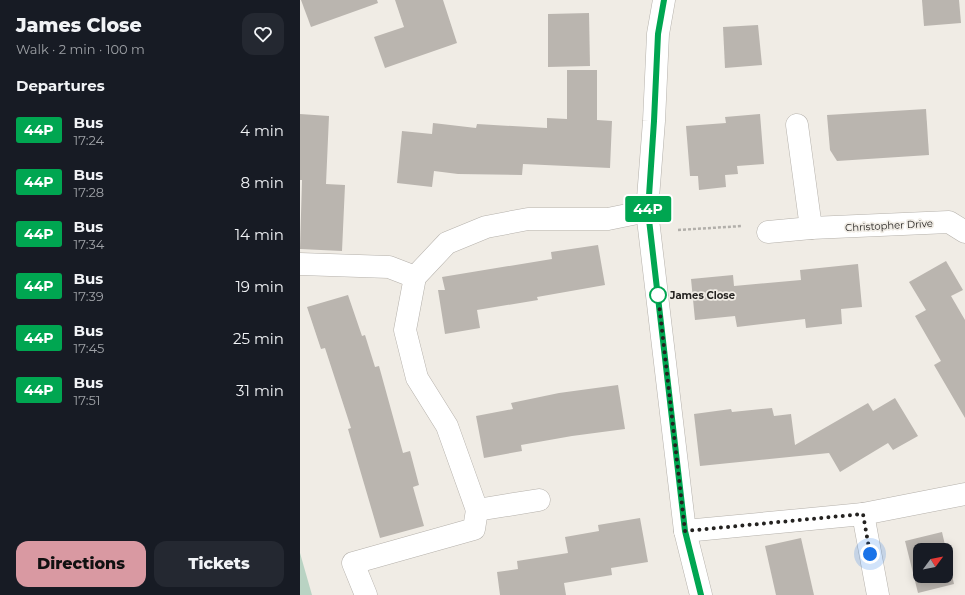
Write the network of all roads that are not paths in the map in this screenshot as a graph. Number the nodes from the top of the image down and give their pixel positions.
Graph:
1 (664, 0) edge
2 (797, 126) dead end
3 (649, 221) junction
4 (811, 228) junction
5 (768, 232) road end
6 (965, 232) edge
7 (300, 264) edge
8 (415, 277) junction
9 (965, 494) edge
10 (539, 500) dead end
11 (863, 514) junction
12 (475, 519) junction
13 (685, 531) junction
14 (366, 595) edge
15 (701, 595) edge
16 (878, 595) edge

1 - 3 street
2 - 4 street
3 - 8 street
3 - 13 street
4 - 5 street, Christopher Drive
4 - 6 street, Christopher Drive
7 - 8 street
8 - 12 street
9 - 11 street
10 - 12 street
11 - 13 street
11 - 16 street
12 - 14 street
13 - 15 street

